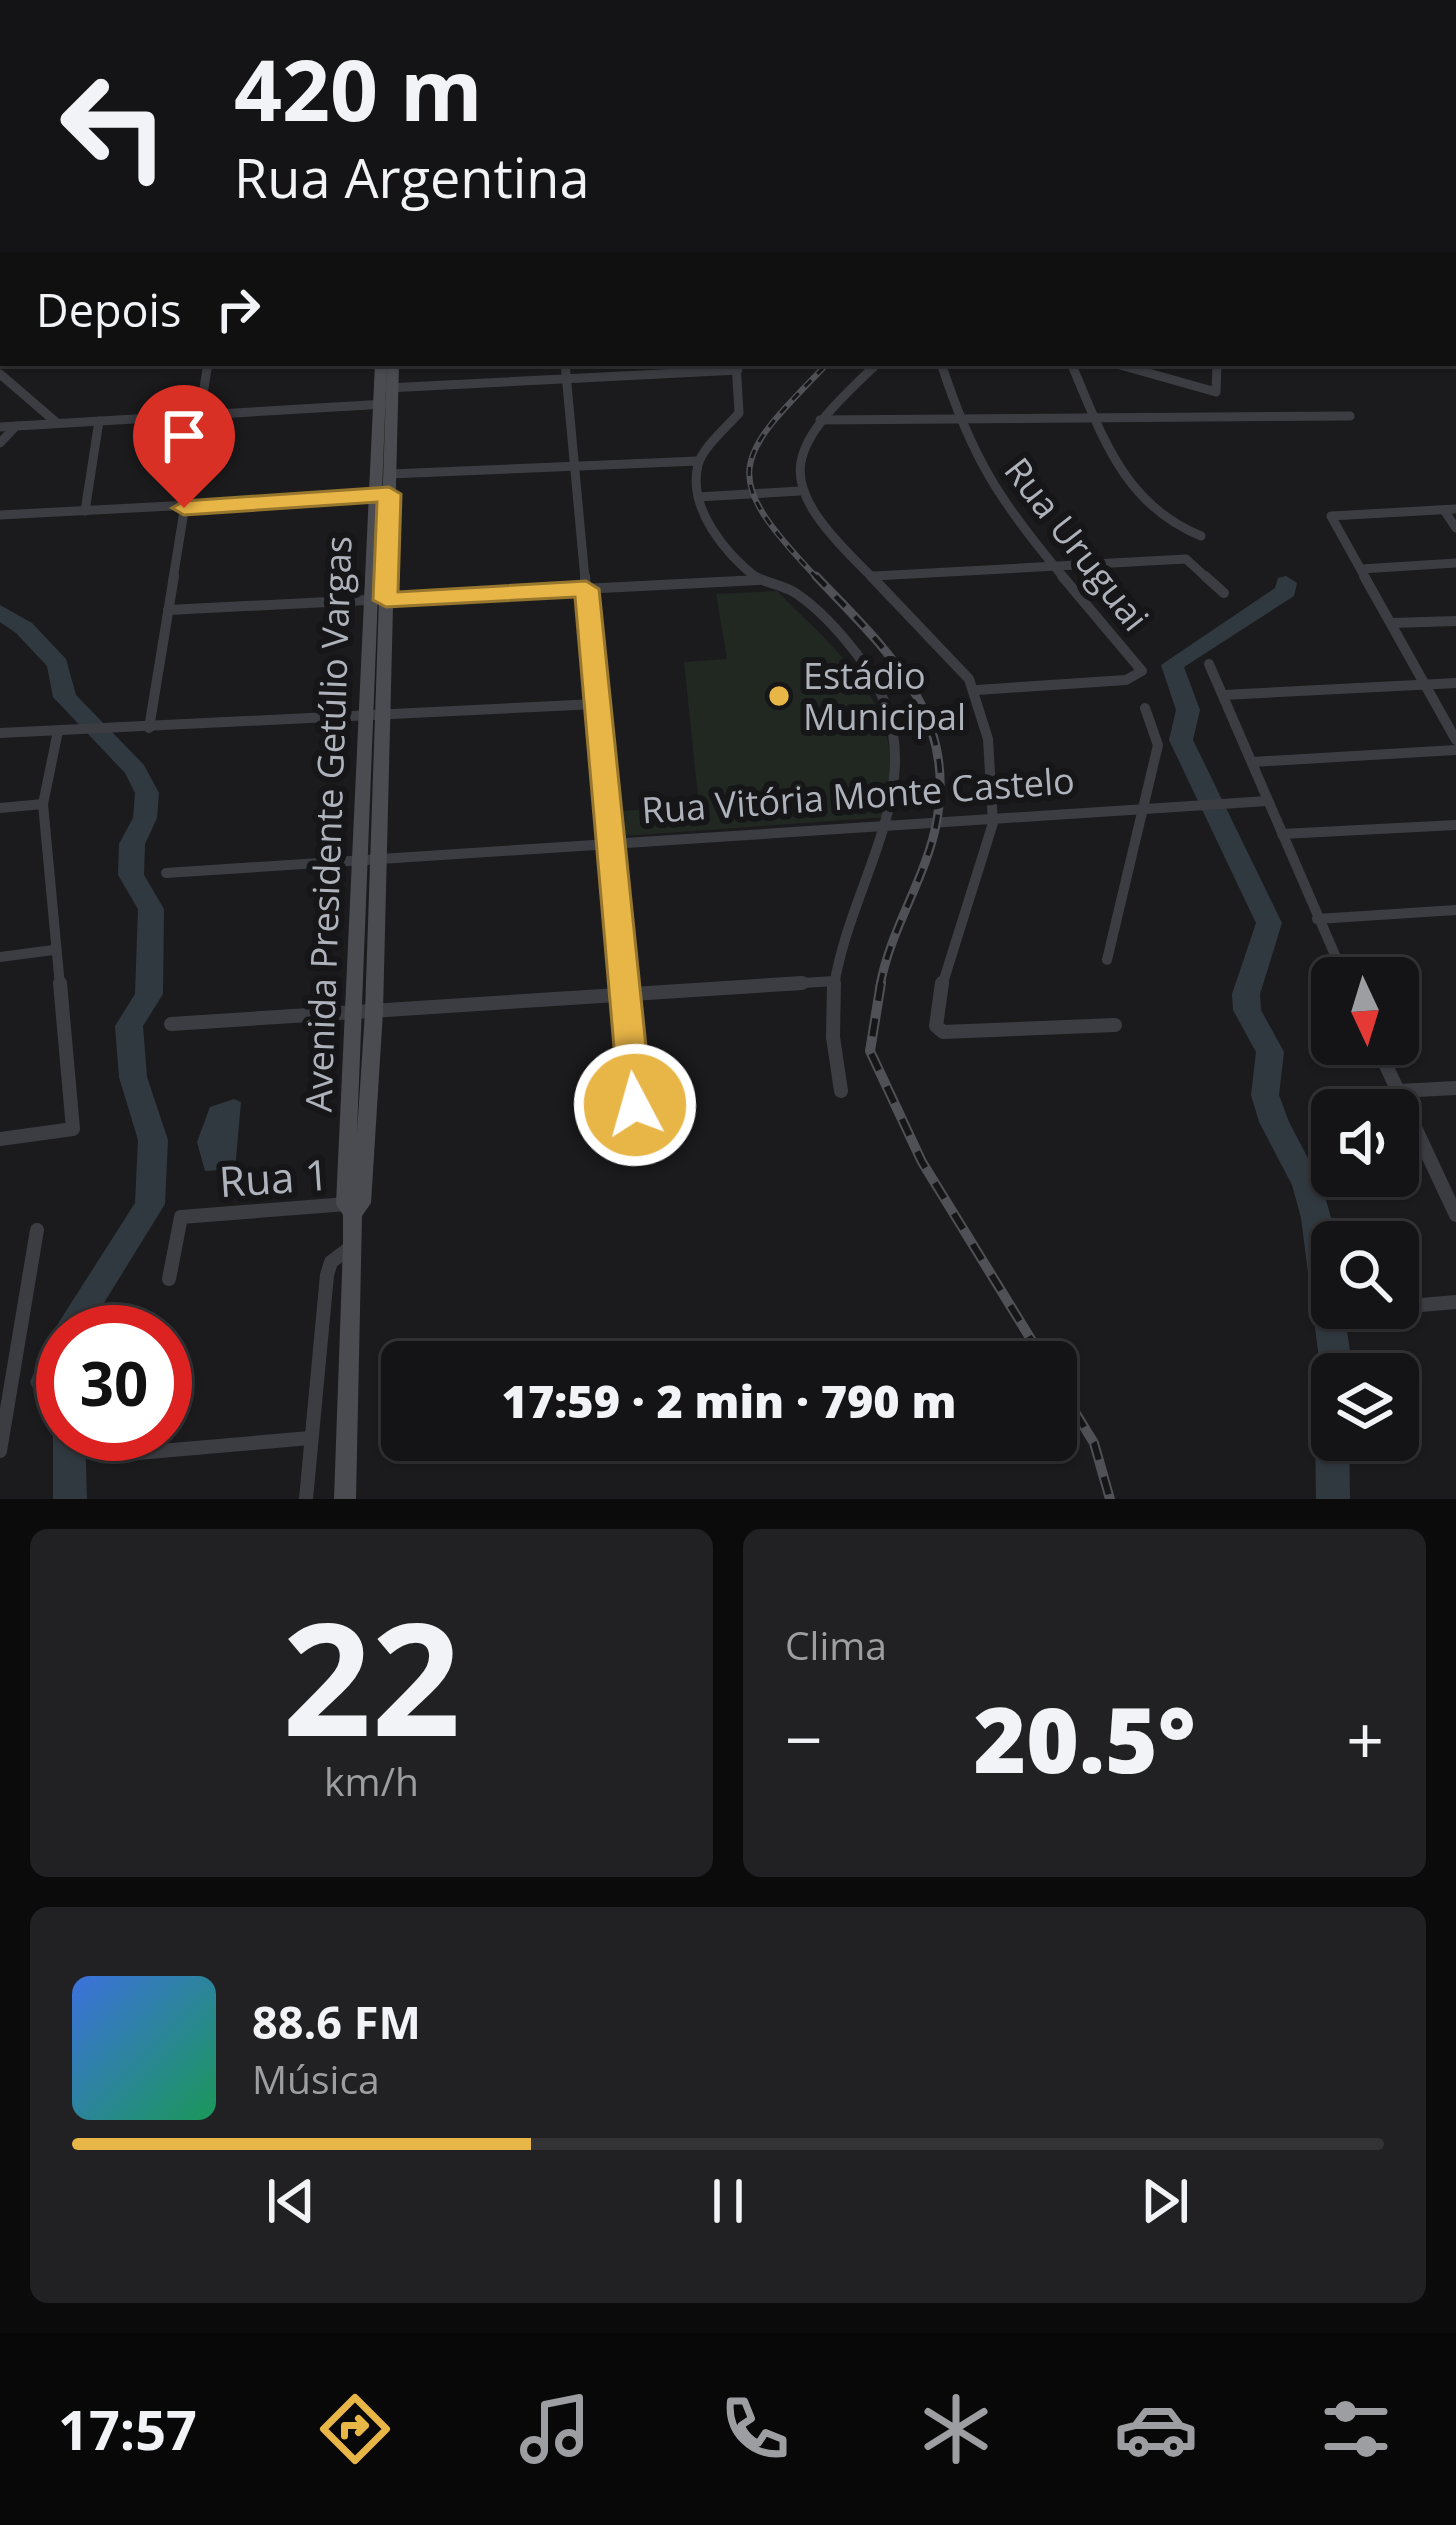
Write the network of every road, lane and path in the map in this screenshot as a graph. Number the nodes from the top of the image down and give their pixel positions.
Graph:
1 (208, 366) edge
2 (381, 366) edge
3 (392, 366) edge
4 (565, 366) edge
5 (737, 366) edge
6 (875, 366) edge
7 (941, 366) edge
8 (1072, 366) edge
9 (1124, 366) edge
10 (1216, 366) edge
11 (0, 374) edge
12 (566, 378) junction
13 (386, 396) junction
14 (200, 415) junction
15 (1095, 416) junction
16 (1350, 416) dead end
17 (959, 418) junction
18 (820, 420) junction
19 (99, 421) junction
20 (57, 423) junction
21 (16, 426) junction
22 (0, 427) edge
23 (0, 443) edge
24 (698, 461) junction
25 (575, 466) junction
26 (390, 474) junction
27 (800, 491) junction
28 (382, 495) junction
29 (698, 497) junction
30 (184, 508) junction
31 (1450, 510) edge
32 (86, 511) junction
33 (0, 515) edge
34 (1456, 528) edge
35 (1201, 536) dead end
36 (1456, 563) edge
37 (1052, 566) junction
38 (1361, 569) junction
39 (874, 576) junction
40 (759, 580) junction
41 (586, 589) junction
42 (1224, 593) dead end
43 (379, 600) junction
44 (168, 610) junction
45 (1456, 621) edge
46 (1392, 623) junction
47 (1209, 664) dead end
48 (1456, 683) edge
49 (1426, 685) junction
50 (977, 690) junction
51 (1223, 695) junction
52 (596, 704) junction
53 (1145, 708) dead end
54 (375, 719) junction
55 (149, 728) junction
56 (58, 731) junction
57 (0, 733) edge
58 (1456, 740) edge
59 (1456, 750) edge
60 (1252, 762) junction
61 (1267, 801) junction
62 (43, 804) junction
63 (1142, 807) junction
64 (0, 808) edge
65 (994, 817) junction
66 (889, 822) junction
67 (1456, 825) edge
68 (1282, 834) junction
69 (609, 841) junction
70 (370, 856) junction
71 (166, 873) dead end
72 (1456, 910) edge
73 (1317, 919) junction
74 (53, 950) junction
75 (0, 957) edge
76 (1335, 957) edge
77 (1107, 960) dead end
78 (834, 981) junction
79 (623, 993) junction
80 (353, 1012) junction
81 (374, 1012) junction
82 (171, 1024) dead end
83 (1114, 1025) dead end
84 (1456, 1088) edge
85 (1419, 1090) edge
86 (841, 1091) dead end
87 (635, 1105) dead end
88 (1419, 1136) edge
89 (0, 1139) edge
90 (353, 1207) junction
91 (1456, 1215) edge
92 (37, 1230) dead end
93 (353, 1245) junction
94 (170, 1279) dead end
95 (1456, 1302) edge
96 (1419, 1306) edge
97 (310, 1438) junction
98 (1, 1441) edge
99 (192, 1448) edge
100 (0, 1451) edge
101 (306, 1499) edge
102 (345, 1499) edge

1 - 14 street
2 - 13 main road, Avenida Presidente Getúlio Vargas
3 - 13 main road, Avenida Presidente Getúlio Vargas
4 - 12 street
5 - 12 street
5 - 24 street
6 - 18 street
7 - 17 street, Rua Uruguai
8 - 15 street
9 - 10 street
11 - 20 street
12 - 13 street
12 - 25 street
13 - 14 street
13 - 26 main road, Avenida Presidente Getúlio Vargas
13 - 28 main road, Avenida Presidente Getúlio Vargas
14 - 19 street
14 - 30 street
15 - 16 street
15 - 17 street
15 - 35 street
17 - 18 street
17 - 37 street, Rua Uruguai
18 - 27 street
19 - 20 street
19 - 32 street
20 - 21 street
21 - 22 street
21 - 23 street
24 - 25 street
24 - 29 street
25 - 26 street
25 - 41 street
26 - 28 main road, Avenida Presidente Getúlio Vargas
27 - 29 street
27 - 39 street
28 - 30 street
28 - 43 main road, Avenida Presidente Getúlio Vargas
29 - 40 street
30 - 32 street
30 - 44 street
31 - 34 street
31 - 38 street
32 - 33 street
36 - 38 street
37 - 39 street
37 - 42 street
37 - 50 street, Rua Uruguai
38 - 46 street
39 - 50 street
40 - 41 street
40 - 66 street
41 - 43 street
41 - 52 street
43 - 44 street
43 - 54 main road, Avenida Presidente Getúlio Vargas
44 - 55 street
45 - 46 street
46 - 49 street
47 - 51 street
48 - 49 street
49 - 51 street
49 - 58 street
50 - 65 street
51 - 60 street
52 - 54 street
52 - 69 street
53 - 63 street
54 - 55 street
54 - 70 main road, Avenida Presidente Getúlio Vargas
55 - 56 street
56 - 57 street
56 - 62 street
59 - 60 street
60 - 61 street
61 - 63 street, Rua Vitória Monte Castelo
61 - 68 street
62 - 64 street
62 - 74 street
63 - 65 street, Rua Vitória Monte Castelo
63 - 77 street
65 - 66 street, Rua Vitória Monte Castelo
65 - 83 street
66 - 69 street, Rua Vitória Monte Castelo
66 - 78 street
67 - 68 street
68 - 73 street
69 - 70 street, Rua Vitória Monte Castelo
69 - 79 street
70 - 71 street, Rua Vitória Monte Castelo
70 - 80 main road, Avenida Presidente Getúlio Vargas
70 - 81 main road, Avenida Presidente Getúlio Vargas
72 - 73 street
73 - 76 street
74 - 75 street
74 - 89 street
78 - 79 street
78 - 86 street
79 - 81 street
79 - 87 street
80 - 81 street
80 - 82 street
80 - 90 main road, Avenida Presidente Getúlio Vargas
81 - 90 main road, Avenida Presidente Getúlio Vargas
84 - 85 street
88 - 91 street
90 - 93 main road, Avenida Presidente Getúlio Vargas
90 - 94 street, Rua 1
92 - 98 street
93 - 97 street
93 - 102 main road, Avenida Presidente Getúlio Vargas
95 - 96 street
97 - 99 street
97 - 101 street
98 - 100 street

